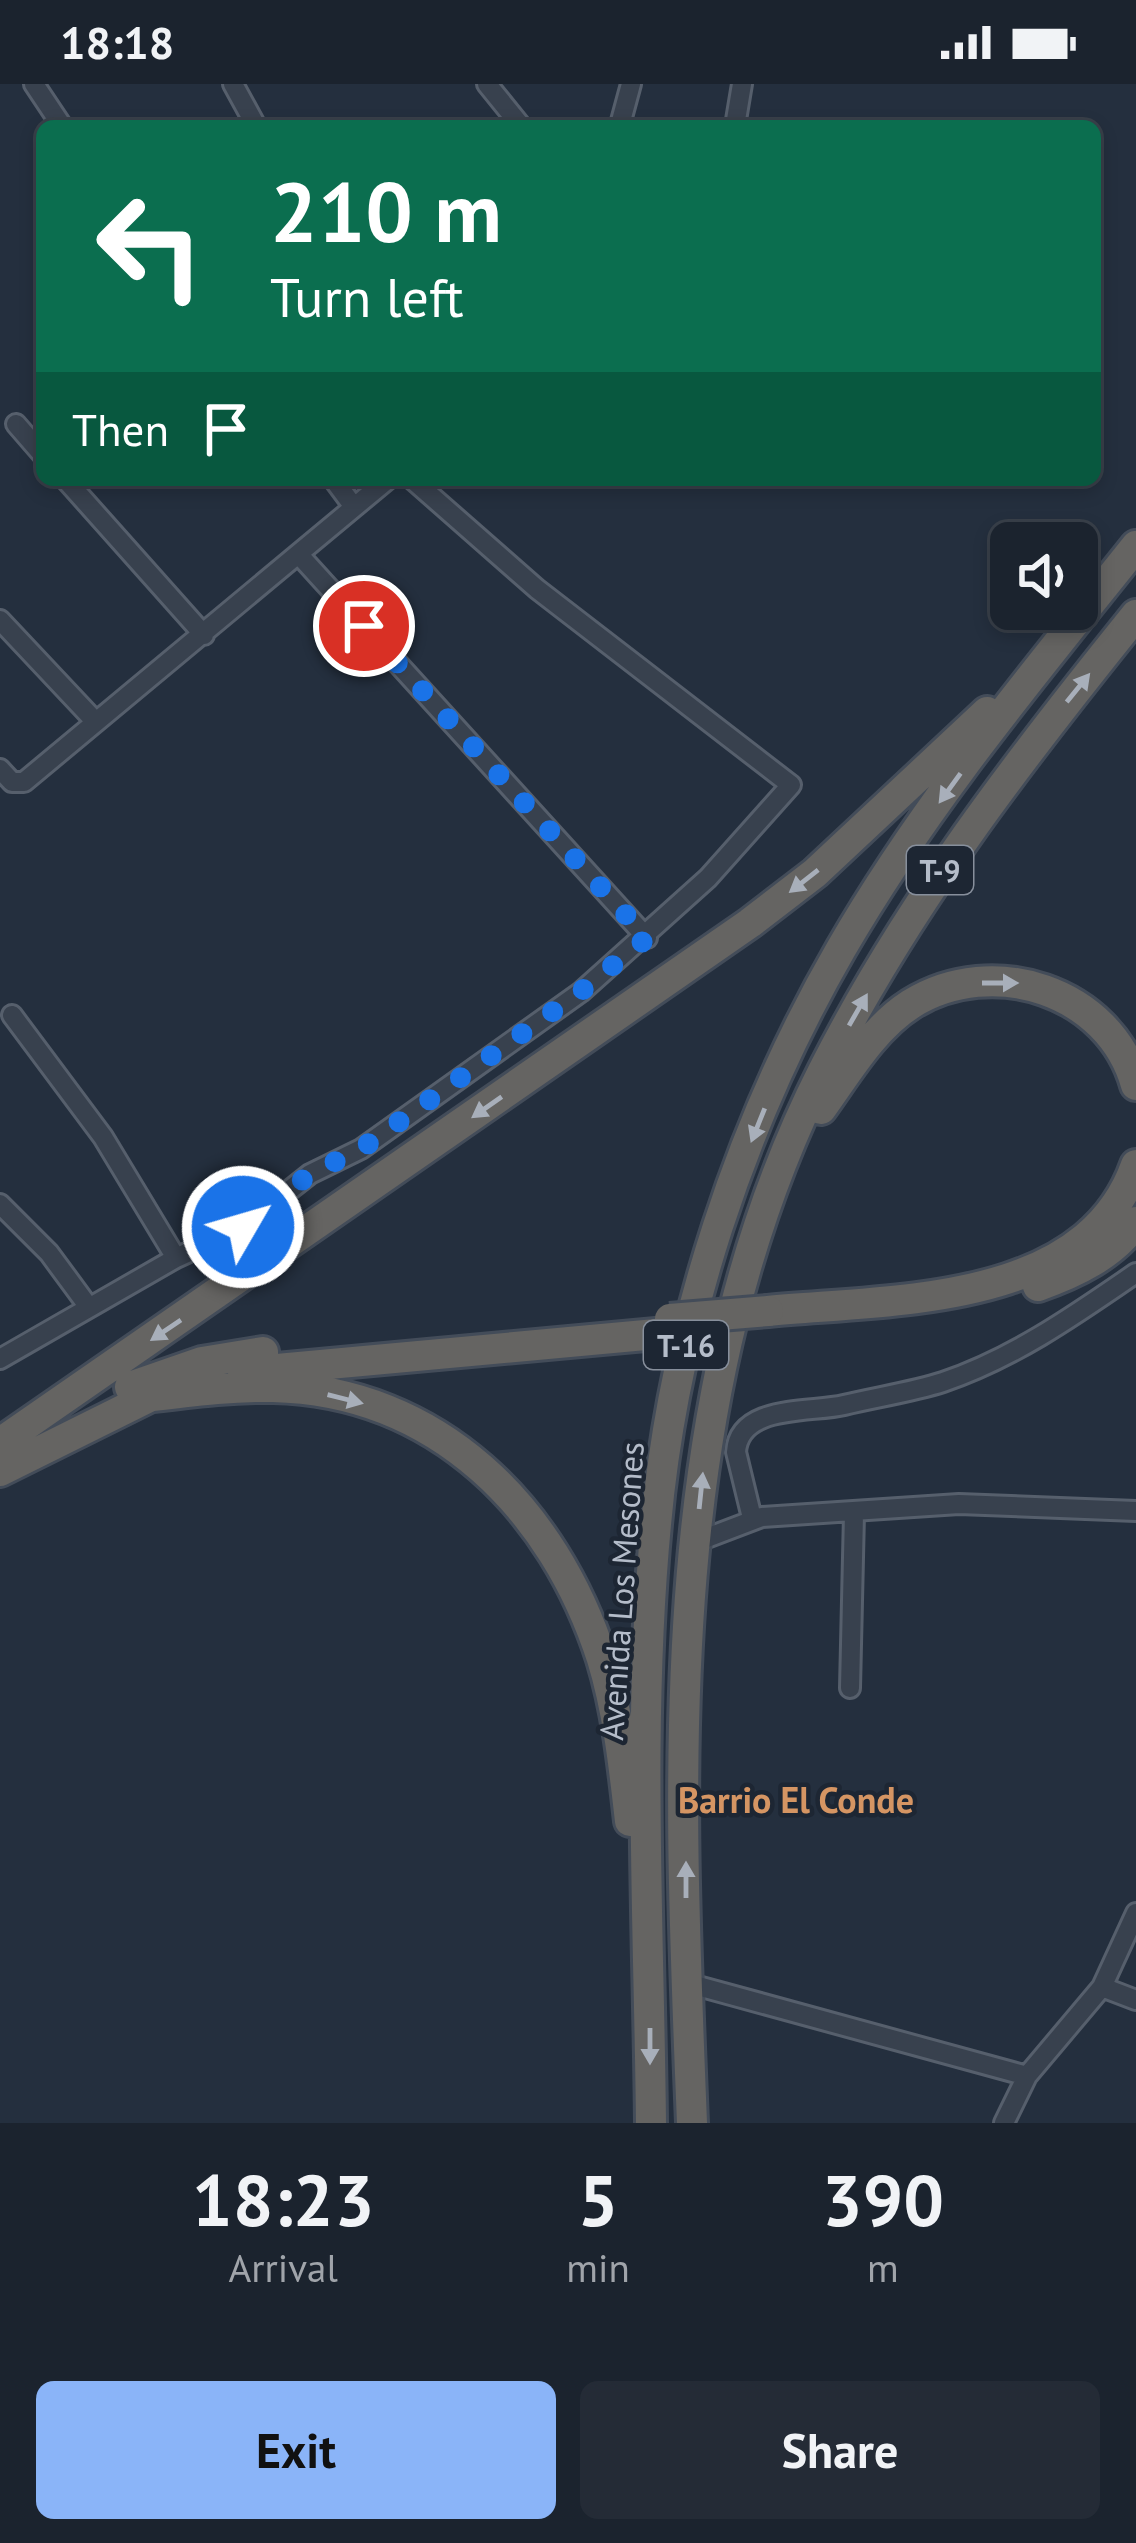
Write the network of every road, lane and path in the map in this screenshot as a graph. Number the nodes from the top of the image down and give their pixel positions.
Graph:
1 (233, 84) edge
2 (487, 84) edge
3 (631, 84) edge
4 (742, 84) edge
5 (43, 88) edge
6 (59, 120) edge
7 (253, 120) edge
8 (515, 120) edge
9 (621, 120) edge
10 (737, 120) edge
11 (16, 424) dead end
12 (36, 447) edge
13 (71, 486) edge
14 (338, 486) edge
15 (380, 486) edge
16 (419, 486) edge
17 (354, 507) junction
18 (1136, 546) edge
19 (301, 556) junction
20 (1136, 616) edge
21 (0, 620) edge
22 (204, 635) junction
23 (1045, 660) junction
24 (94, 720) junction
25 (0, 769) edge
26 (647, 938) junction
27 (12, 1015) dead end
28 (1136, 1085) edge
29 (789, 1152) junction
30 (1136, 1166) edge
31 (0, 1204) edge
32 (1136, 1222) edge
33 (176, 1258) junction
34 (1136, 1273) edge
35 (88, 1306) junction
36 (767, 1317) junction
37 (668, 1326) junction
38 (0, 1359) edge
39 (146, 1397) junction
40 (715, 1402) junction
41 (751, 1425) junction
42 (0, 1444) edge
43 (0, 1471) edge
44 (1136, 1510) edge
45 (854, 1514) junction
46 (752, 1518) junction
47 (696, 1543) junction
48 (850, 1688) dead end
49 (1136, 1913) edge
50 (687, 1983) junction
51 (1102, 1987) junction
52 (650, 1990) junction
53 (1136, 2000) edge
54 (1027, 2076) junction
55 (651, 2123) edge
56 (692, 2123) edge
57 (1004, 2123) edge

1 - 7 street
2 - 8 street
3 - 9 street
4 - 10 street
5 - 6 street
11 - 12 street
13 - 22 street
14 - 17 street
15 - 17 street
16 - 26 street
17 - 19 street
18 - 23 highway, Avenida Los Mesones
19 - 22 street
19 - 26 street
29 -> 20 highway, Avenida Los Mesones / T-9
21 - 24 street
22 - 24 street
23 -> 42 highway
23 -> 52 highway, Avenida Los Mesones / T-16
24 - 25 street
26 - 33 street
27 - 33 street
29 -> 28 highway
29 - 40 highway, Avenida Los Mesones / T-16
30 - 36 highway
31 - 35 street
32 - 36 highway
33 - 35 street
34 - 41 street
35 - 38 street
36 - 37 highway
37 - 39 highway
37 - 42 highway
39 - 43 highway
39 -> 52 highway
40 - 41 street
47 -> 40 highway, Avenida Los Mesones / T-16
41 - 46 street
44 - 45 street
45 - 46 street
45 - 48 street
46 - 47 street
50 -> 47 highway, Avenida Los Mesones / T-16
49 - 51 street
50 - 54 street
50 - 56 highway, Avenida Los Mesones / T-16
51 - 53 street
51 - 54 street
52 -> 55 highway, Avenida Los Mesones / T-16
54 - 57 street

